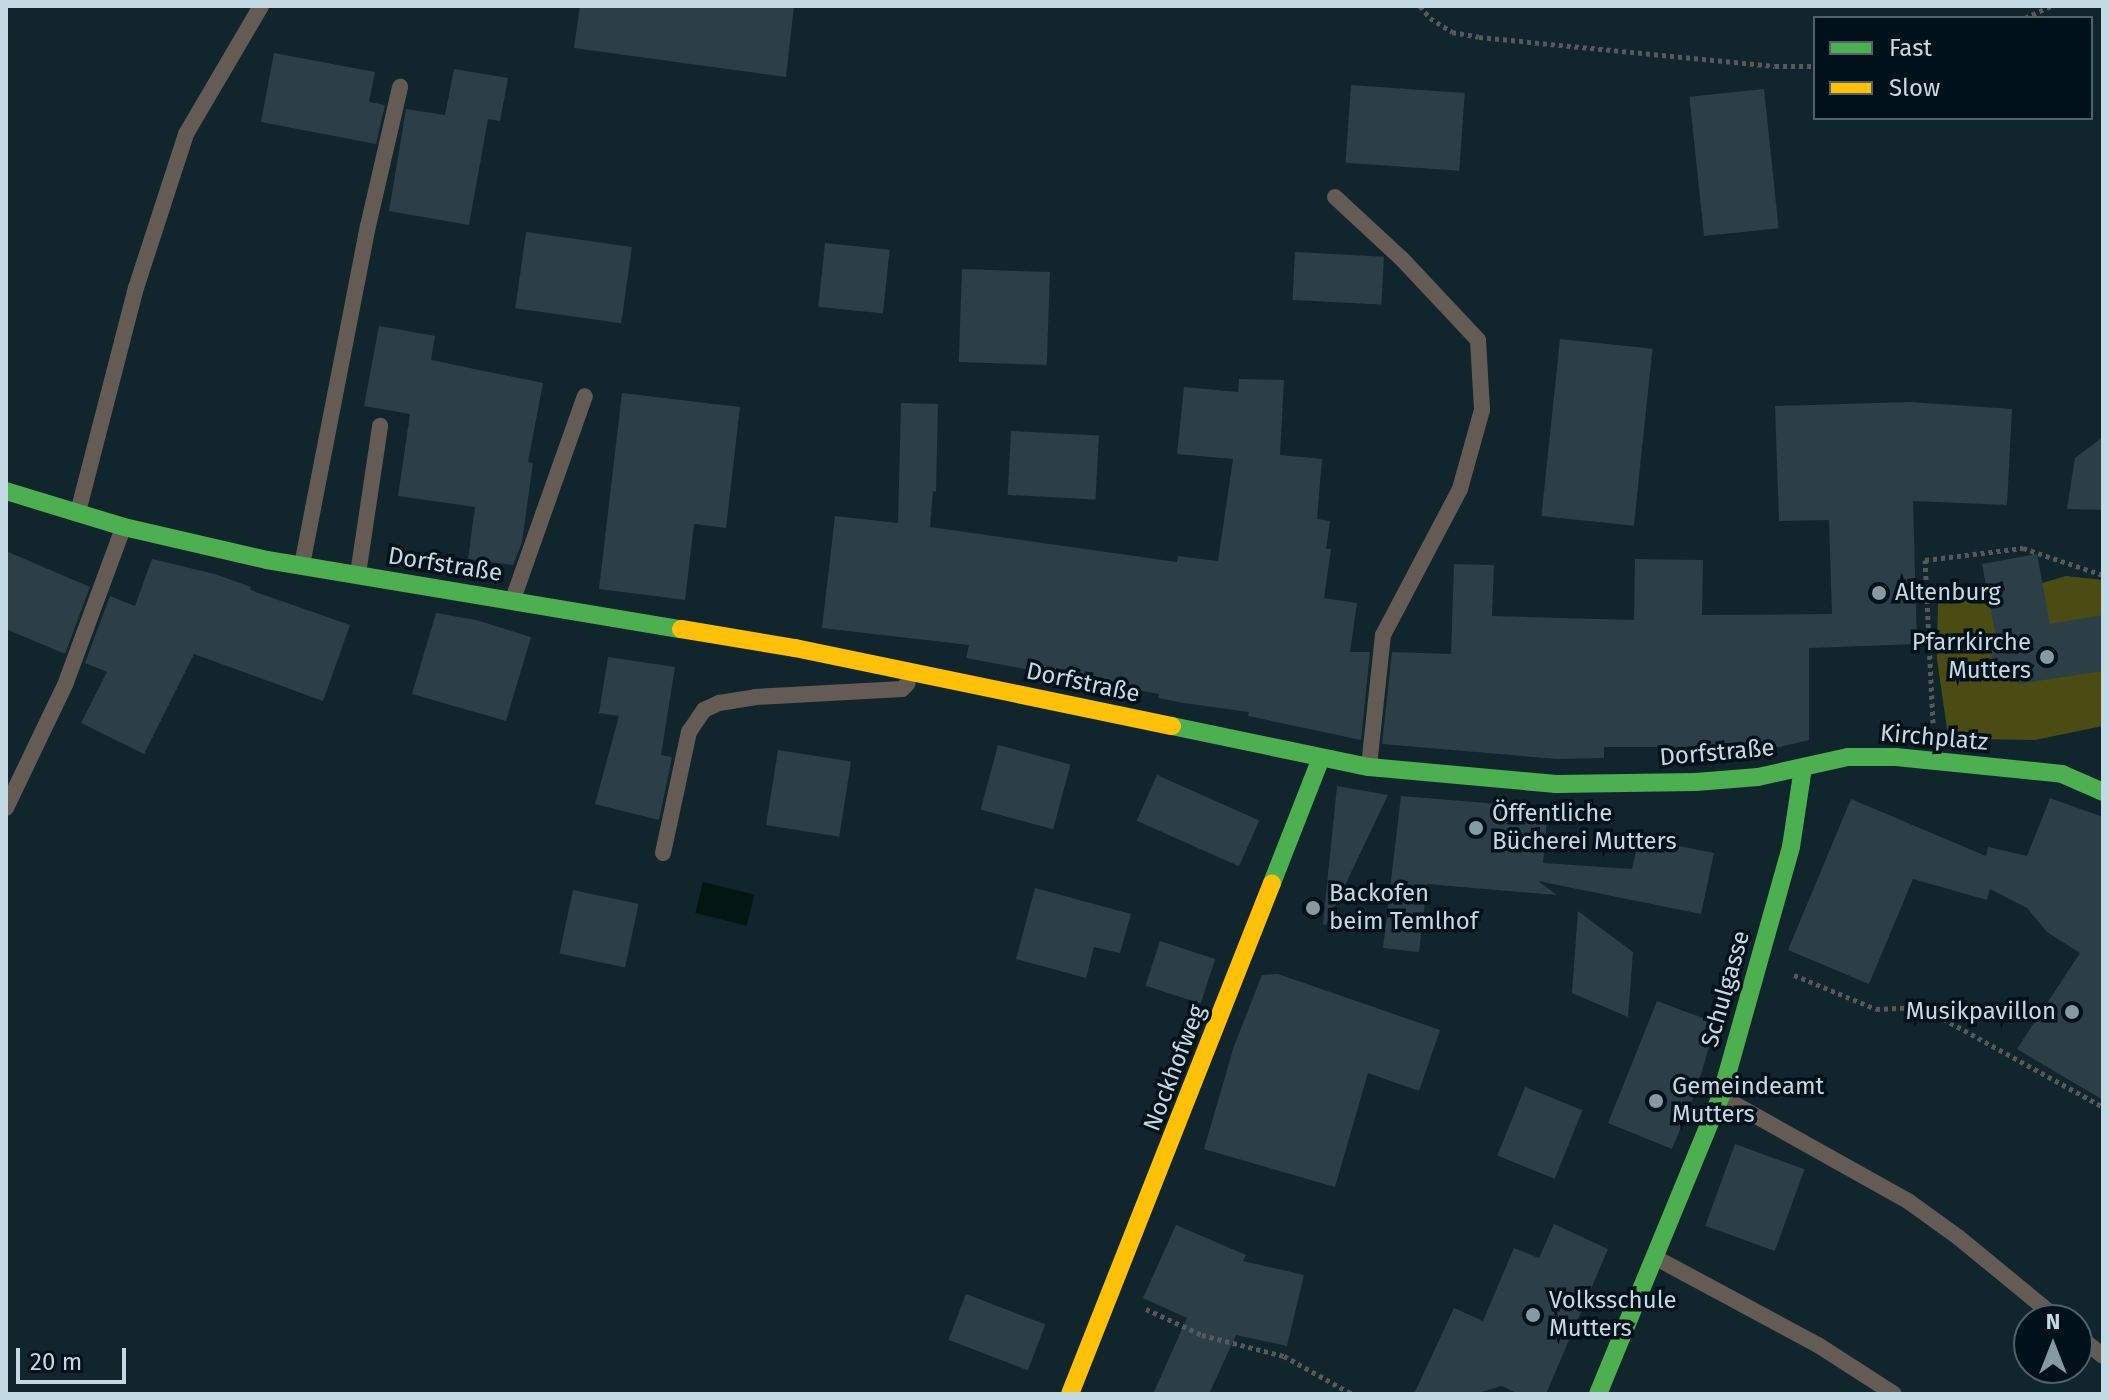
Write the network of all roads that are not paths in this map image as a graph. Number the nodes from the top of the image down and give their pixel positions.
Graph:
1 (261, 6) edge
2 (400, 87) dead end
3 (1335, 197) dead end
4 (585, 396) dead end
5 (380, 426) dead end
6 (6, 491) edge
7 (77, 514) junction
8 (124, 527) junction
9 (302, 566) junction
10 (358, 575) junction
11 (512, 601) junction
12 (918, 674) junction
13 (1321, 758) junction
14 (2089, 765) dead end
15 (1369, 767) junction
16 (1803, 768) junction
17 (2062, 774) junction
18 (2103, 792) edge
19 (6, 808) edge
20 (663, 853) dead end
21 (1721, 1096) junction
22 (1656, 1258) junction
23 (2040, 1304) edge
24 (1070, 1394) edge
25 (1598, 1394) edge
26 (1894, 1394) edge

1 - 7 lane
2 - 9 lane
3 - 15 lane
4 - 11 lane
5 - 10 lane, Dorfstraße
6 - 7 main road, Dorfstraße
7 - 8 main road, Dorfstraße
8 - 9 main road, Dorfstraße
8 - 19 lane
9 - 10 main road, Dorfstraße
10 - 11 main road, Dorfstraße
11 - 12 main road, Dorfstraße
12 - 13 main road, Dorfstraße
12 - 20 lane
13 - 15 main road, Dorfstraße
13 - 24 main road, Nockhofweg
14 - 17 main road, Kirchplatz
15 - 16 main road, Dorfstraße
16 - 17 main road, Kirchplatz
16 - 21 main road, Schulgasse
17 - 18 main road, Kirchplatz
21 - 22 main road, Schulgasse
21 - 23 lane
22 - 25 main road, Schulgasse
22 - 26 lane

